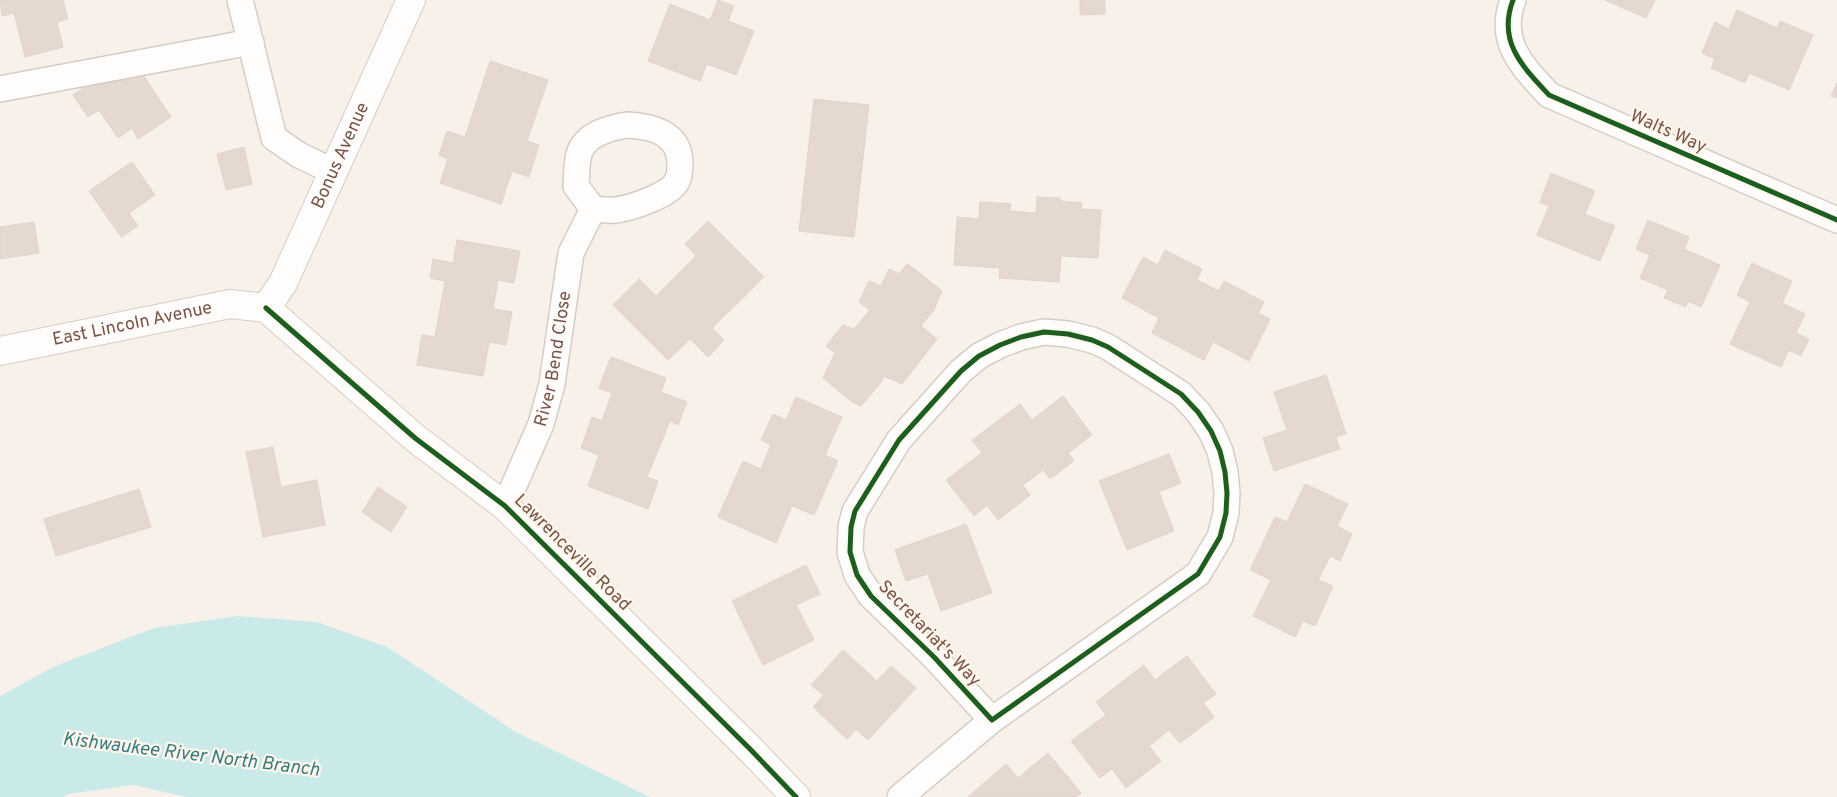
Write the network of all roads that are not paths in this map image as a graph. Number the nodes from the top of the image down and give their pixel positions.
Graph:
1 (240, 0) edge
2 (411, 0) edge
3 (1513, 0) edge
4 (251, 42) junction
5 (0, 89) edge
6 (332, 171) junction
7 (593, 209) dead end
8 (1837, 220) edge
9 (266, 308) junction
10 (0, 351) edge
11 (505, 506) junction
12 (992, 720) junction
13 (796, 797) edge
14 (900, 797) edge

1 - 4 street
2 - 6 street, Bonus Avenue
3 - 8 street, Walts Way
4 - 5 street
4 - 6 street
6 - 9 street, Bonus Avenue
7 - 11 street, River Bend Close
9 - 10 street, East Lincoln Avenue
9 - 11 street, Lawrenceville Road
11 - 13 street, Lawrenceville Road
12 - 12 street, Secretariat's Way
12 - 14 street, Secretariat's Way

